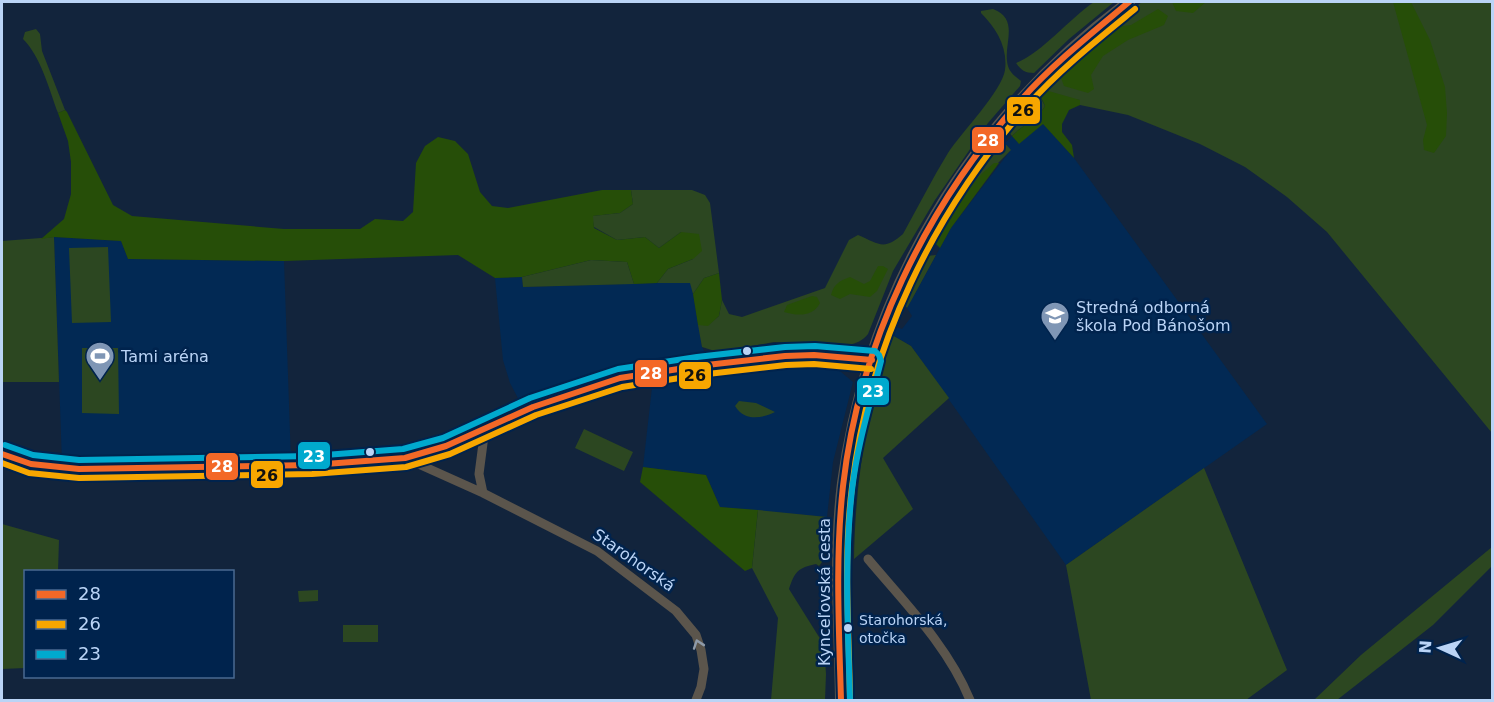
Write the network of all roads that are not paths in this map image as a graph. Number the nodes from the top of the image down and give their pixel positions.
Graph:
1 (1129, 2) edge
2 (872, 360) junction
3 (485, 428) junction
4 (2, 454) edge
5 (405, 458) junction
6 (483, 493) junction
7 (868, 559) dead end
8 (696, 700) edge
9 (841, 700) edge
10 (970, 700) edge

1 - 2 street, Kynceľovská cesta
2 - 3 street
2 - 9 street, Kynceľovská cesta
3 - 5 street
3 - 6 street
4 - 5 street
5 - 6 street, Starohorská
8 -> 6 street, Starohorská
7 - 10 street

